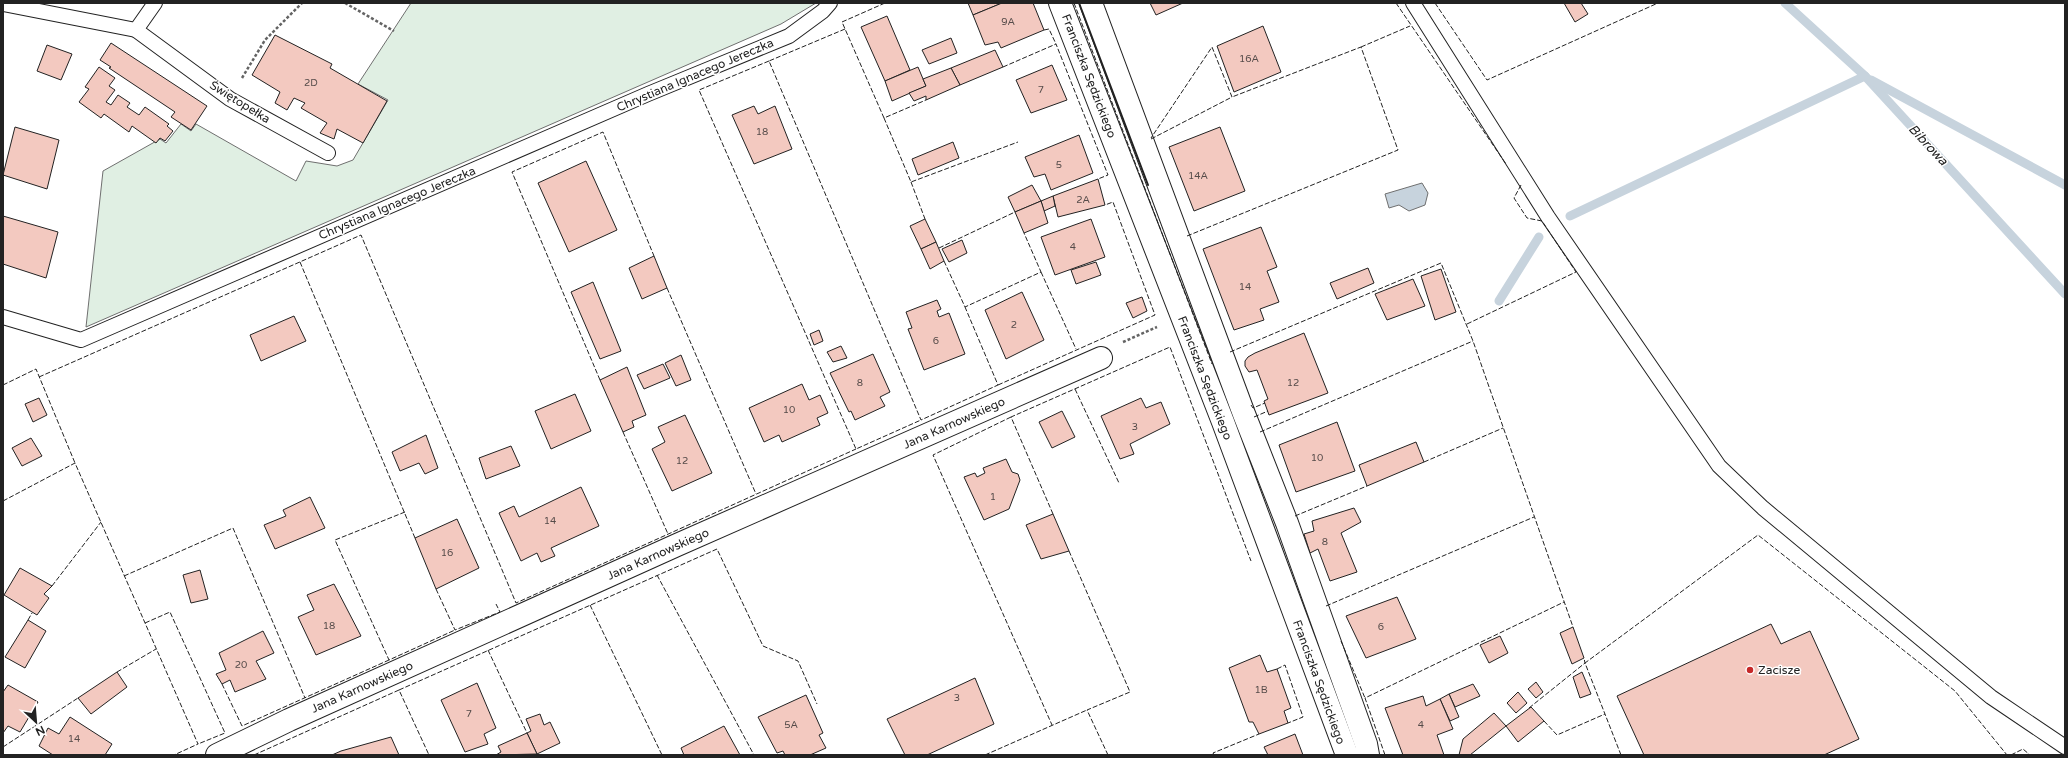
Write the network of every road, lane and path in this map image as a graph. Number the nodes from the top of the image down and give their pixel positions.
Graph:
1 (155, 3) edge
2 (302, 3) edge
3 (344, 3) edge
4 (830, 3) edge
5 (1060, 3) edge
6 (1091, 3) edge
7 (1413, 3) edge
8 (3, 4) edge
9 (136, 30) junction
10 (394, 31) dead end
11 (230, 99) junction
12 (328, 153) dead end
13 (3, 317) edge
14 (1161, 326) dead end
15 (1118, 344) dead end
16 (1101, 358) dead end
17 (2065, 747) edge
18 (217, 755) edge
19 (1347, 755) edge
20 (1368, 755) edge

1 - 9 lane
2 - 11 path
3 - 10 path
4 - 13 lane, Chrystiana Ignacego Jereczka
5 - 19 street, Franciszka Sędzickiego
6 - 20 street, Franciszka Sędzickiego
7 - 17 lane
8 - 9 lane
9 - 11 lane, Świętopełka
11 - 12 lane, Świętopełka
14 - 15 path
16 - 18 street, Jana Karnowskiego

